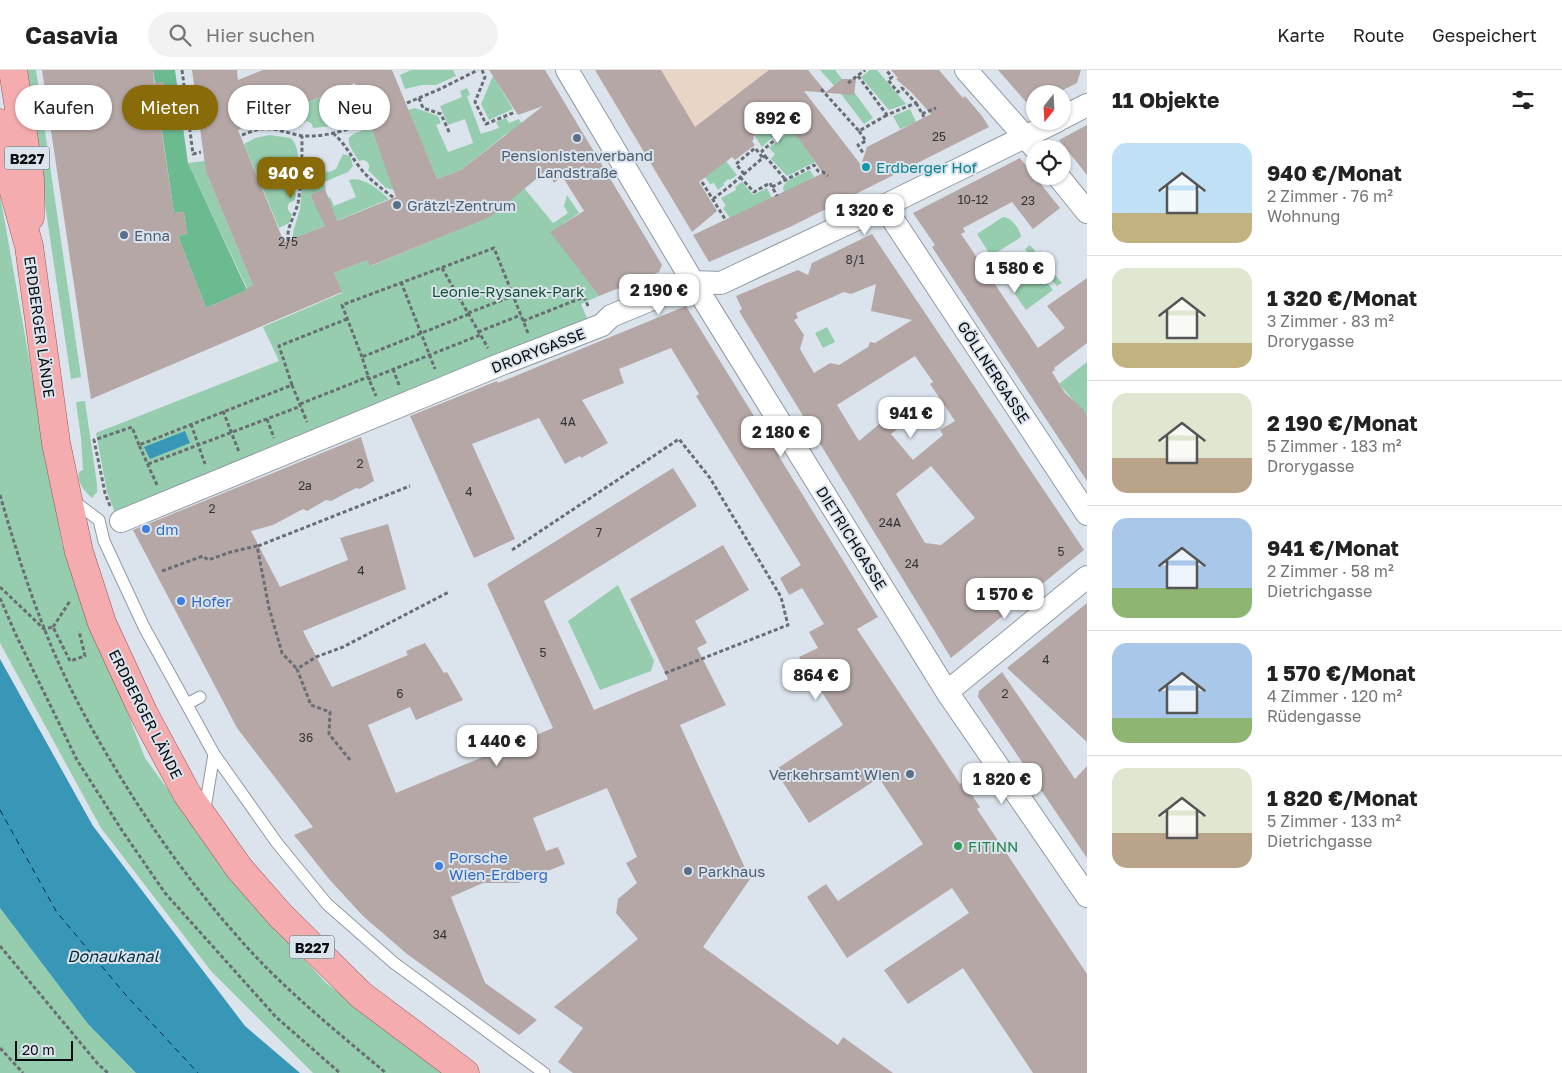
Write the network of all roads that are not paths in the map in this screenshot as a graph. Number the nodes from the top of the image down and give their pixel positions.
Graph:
1 (13, 70) edge
2 (567, 70) edge
3 (966, 70) edge
4 (1087, 105) edge
5 (1071, 113) edge
6 (0, 123) edge
7 (1046, 130) edge
8 (1028, 140) edge
9 (1035, 140) edge
10 (1026, 145) edge
11 (1065, 185) edge
12 (884, 206) junction
13 (1087, 212) edge
14 (29, 246) junction
15 (693, 282) junction
16 (68, 497) junction
17 (1087, 514) edge
18 (121, 521) road end
19 (1087, 577) edge
20 (947, 692) junction
21 (200, 696) dead end
22 (187, 704) junction
23 (214, 754) junction
24 (204, 818) junction
25 (1087, 896) edge
26 (465, 1073) edge
27 (544, 1073) edge

1 - 14 main road, ERDBERGER LÄNDE / B227
2 - 15 street, DIETRICHGASSE
3 - 8 street
4 - 5 street
6 - 14 main road, ERDBERGER LÄNDE / B227
7 - 9 street, DRORYGASSE
10 - 12 street, DRORYGASSE
11 - 13 street
12 - 15 street, DRORYGASSE
12 - 17 street, GÖLLNERGASSE
14 - 16 main road, ERDBERGER LÄNDE / B227
15 - 18 street, DRORYGASSE
15 - 20 street, DIETRICHGASSE
16 - 22 lane
16 - 24 main road, ERDBERGER LÄNDE / B227
19 - 20 street
20 - 25 street, DIETRICHGASSE
21 - 22 lane
22 - 23 lane
23 - 24 lane
23 - 27 lane
24 - 26 main road, ERDBERGER LÄNDE / B227

